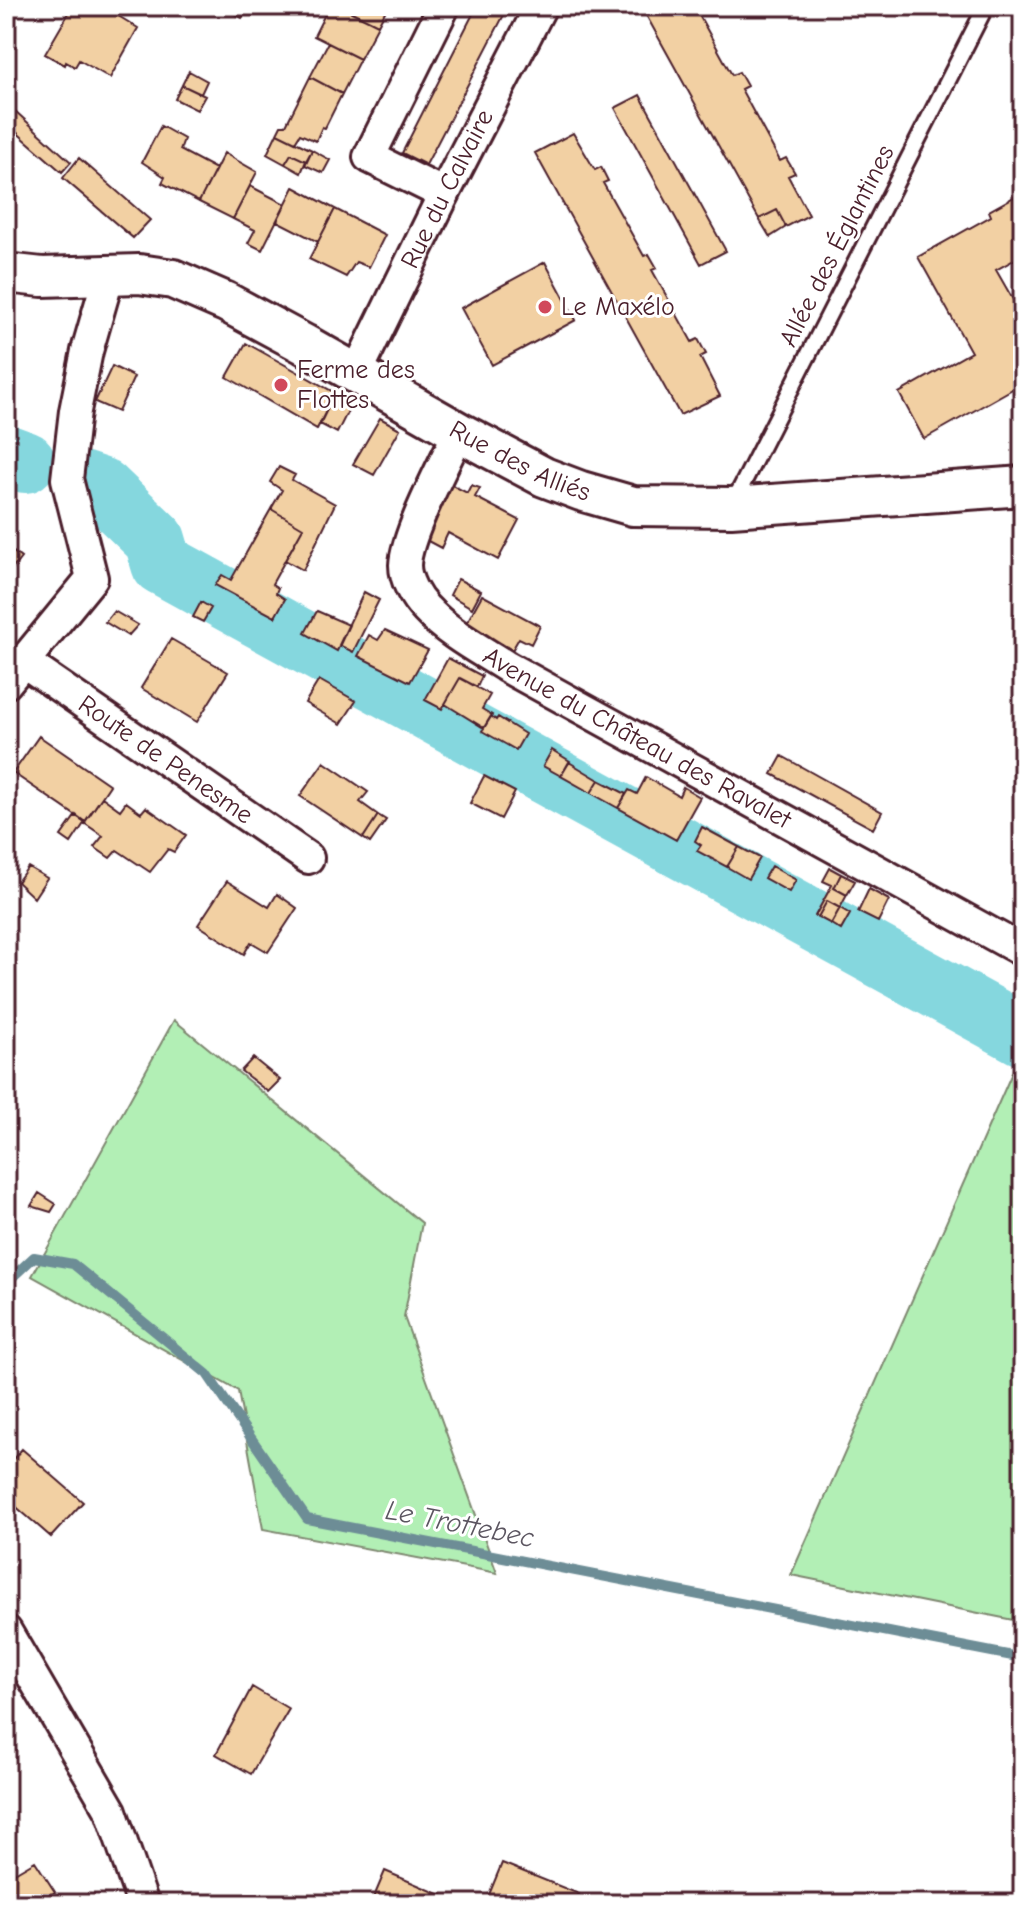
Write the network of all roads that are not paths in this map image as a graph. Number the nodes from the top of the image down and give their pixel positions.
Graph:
1 (444, 6) edge
2 (541, 6) edge
3 (986, 6) edge
4 (444, 194) junction
5 (6, 273) edge
6 (105, 275) junction
7 (357, 372) junction
8 (459, 432) junction
9 (1023, 486) edge
10 (731, 507) junction
11 (15, 673) edge
12 (308, 858) dead end
13 (1023, 951) edge
14 (6, 1631) edge
15 (143, 1904) edge

1 - 4 street
2 - 4 street, Rue du Calvaire
3 - 10 lane, Allée des Églantines
4 - 7 street, Rue du Calvaire
5 - 6 street, Rue des Alliés
6 - 7 street, Rue des Alliés
6 - 11 street, Route de Penesme
7 - 8 street, Rue des Alliés
8 - 10 street, Rue des Alliés
8 - 13 street, Avenue du Château des Ravalet
9 - 10 street, Rue des Alliés
11 - 12 street, Route de Penesme
14 - 15 street

